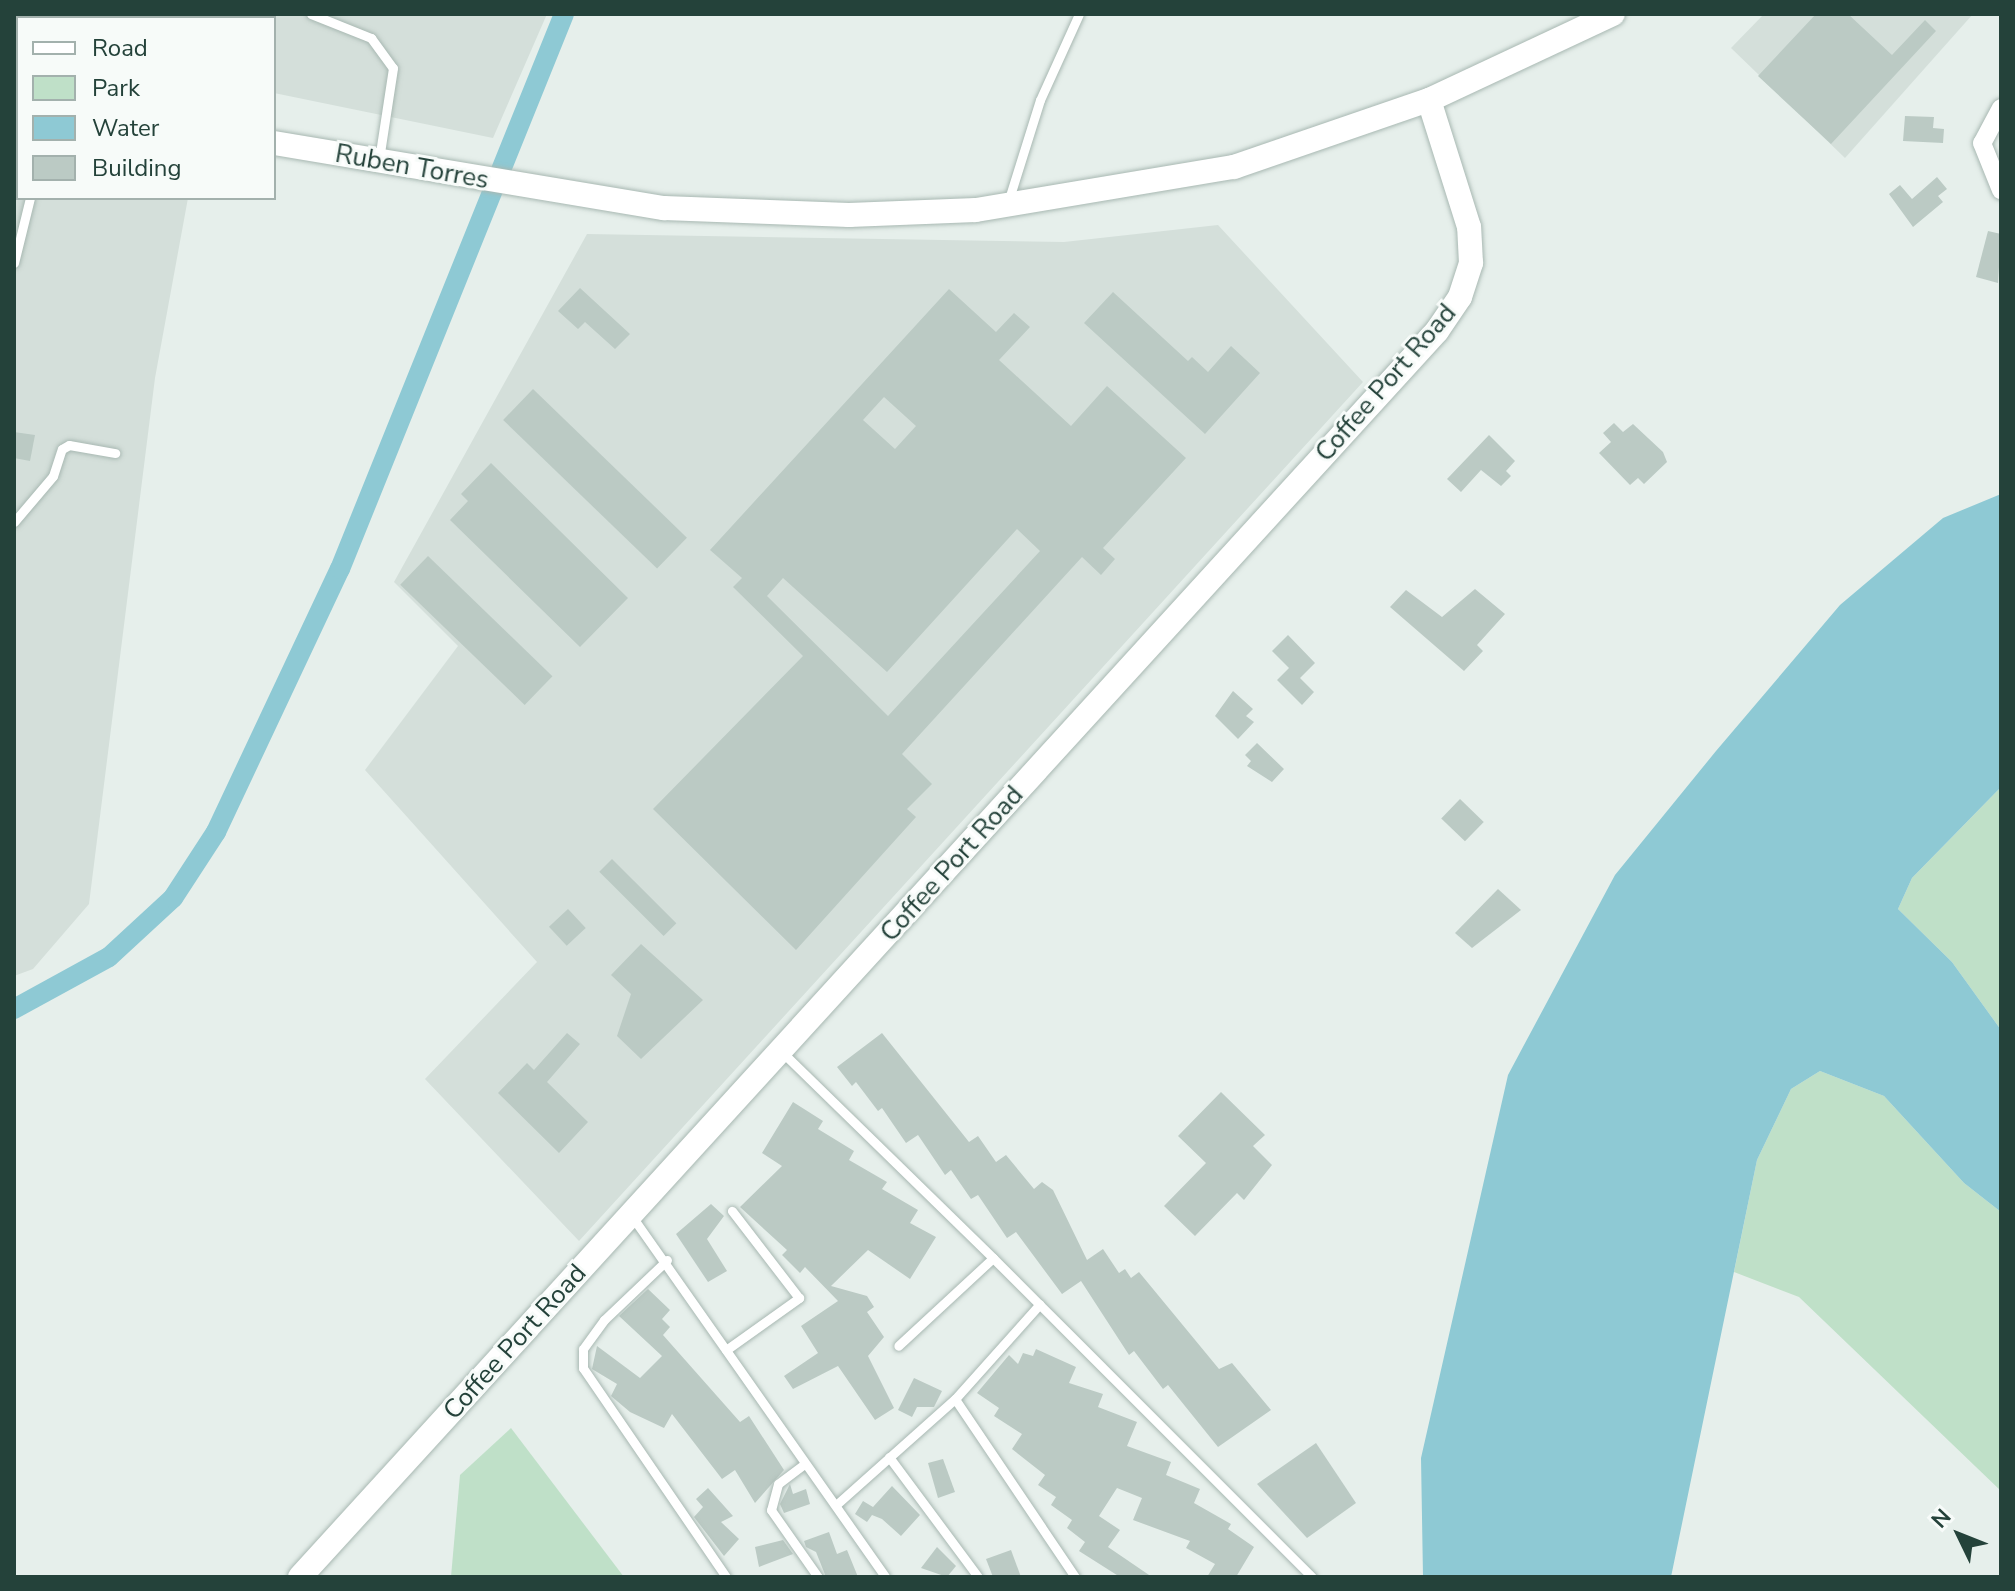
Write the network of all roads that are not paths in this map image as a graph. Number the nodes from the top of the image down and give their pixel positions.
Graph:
1 (311, 14) edge
2 (1079, 14) edge
3 (1613, 14) edge
4 (1429, 100) junction
5 (2001, 108) edge
6 (276, 143) edge
7 (379, 162) junction
8 (2001, 190) edge
9 (30, 200) edge
10 (1007, 205) junction
11 (14, 263) edge
12 (115, 453) dead end
13 (14, 522) edge
14 (781, 1051) junction
15 (732, 1211) dead end
16 (631, 1215) junction
17 (993, 1258) junction
18 (667, 1260) junction
19 (1040, 1304) junction
20 (898, 1346) dead end
21 (726, 1350) junction
22 (955, 1399) junction
23 (889, 1457) junction
24 (803, 1465) junction
25 (837, 1504) junction
26 (300, 1577) edge
27 (726, 1577) edge
28 (818, 1577) edge
29 (885, 1577) edge
30 (978, 1577) edge
31 (1075, 1577) edge
32 (1312, 1577) edge

1 - 7 lane
2 - 10 lane
3 - 4 street, Ruben Torres
4 - 10 street, Ruben Torres
4 - 14 street, Coffee Port Road
5 - 8 street
6 - 7 street, Ruben Torres
7 - 10 street, Ruben Torres
9 - 11 lane
12 - 13 lane
14 - 16 street, Coffee Port Road
14 - 17 lane
15 - 21 lane
16 - 18 lane
16 - 26 street, Coffee Port Road
17 - 19 lane
17 - 20 lane
18 - 21 lane
18 - 27 lane
19 - 22 lane
19 - 32 lane
21 - 24 lane
22 - 23 lane
22 - 31 lane
23 - 25 lane
23 - 30 lane
24 - 25 lane
24 - 28 lane
25 - 29 lane

